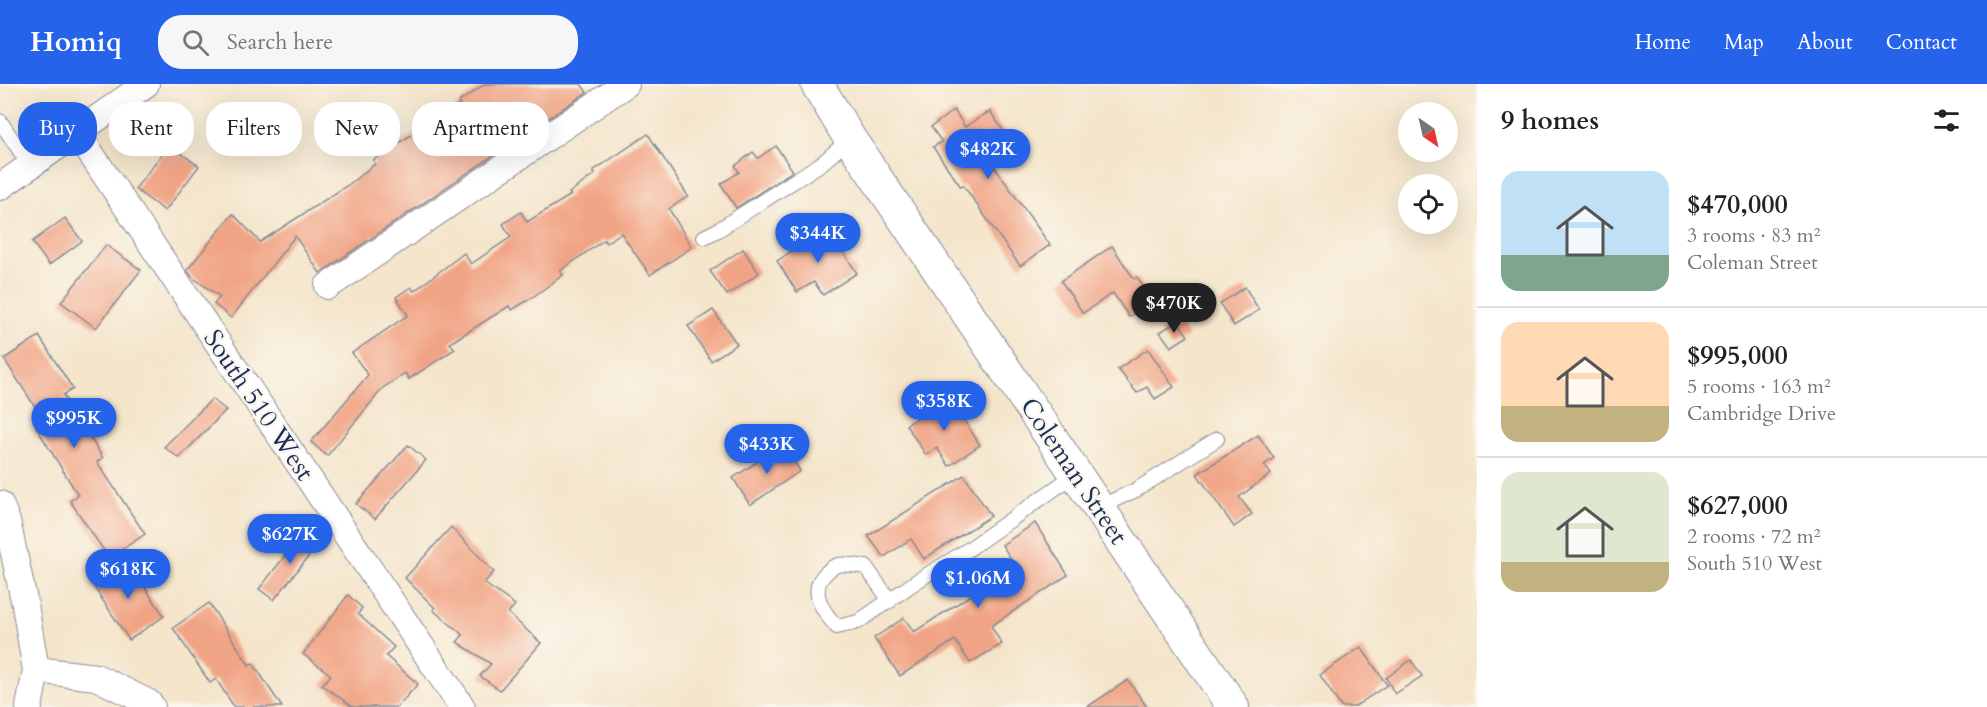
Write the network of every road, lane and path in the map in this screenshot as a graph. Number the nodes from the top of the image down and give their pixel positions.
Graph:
1 (146, 84) edge
2 (626, 84) edge
3 (817, 84) edge
4 (97, 118) edge
5 (0, 121) edge
6 (850, 139) junction
7 (44, 156) edge
8 (91, 156) edge
9 (30, 166) junction
10 (0, 187) edge
11 (704, 237) dead end
12 (328, 286) dead end
13 (1217, 439) dead end
14 (1077, 473) junction
15 (0, 504) edge
16 (1099, 507) junction
17 (890, 601) junction
18 (36, 670) junction
19 (29, 707) edge
20 (152, 707) edge
21 (462, 707) edge
22 (1233, 707) edge

1 - 4 street
2 - 12 street
3 - 6 street, Coleman Street
5 - 9 lane
6 - 11 lane
6 - 14 street, Coleman Street
7 - 9 street
8 - 21 street, South 510 West
9 - 10 street
13 - 16 lane
14 - 16 street, Coleman Street
14 - 17 lane
15 - 18 street
16 - 22 street, Coleman Street
17 - 17 lane
18 - 19 street
18 - 20 street

